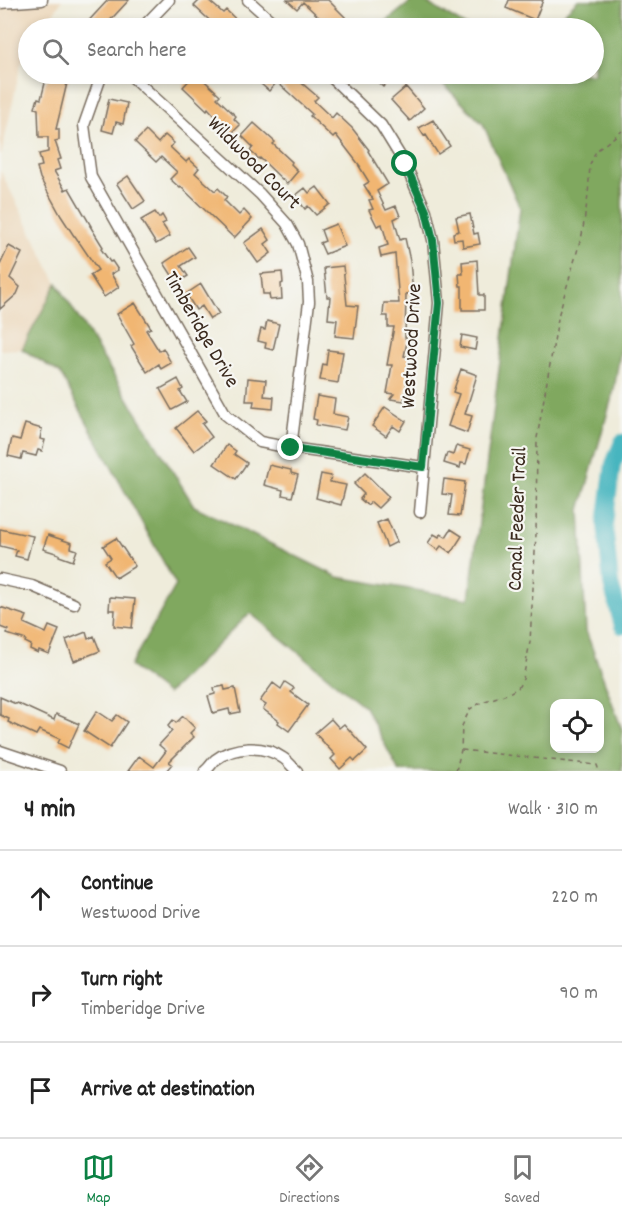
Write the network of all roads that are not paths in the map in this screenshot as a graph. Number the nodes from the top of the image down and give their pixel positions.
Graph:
1 (42, 0) edge
2 (169, 0) edge
3 (248, 0) edge
4 (0, 3) edge
5 (152, 18) edge
6 (268, 18) edge
7 (98, 84) edge
8 (140, 84) edge
9 (338, 84) edge
10 (291, 448) junction
11 (423, 467) junction
12 (420, 512) dead end
13 (0, 579) edge
14 (74, 604) dead end
15 (0, 751) edge
16 (60, 771) edge
17 (205, 771) edge
18 (297, 771) edge

1 - 4 street
2 - 5 street
3 - 6 street
7 - 10 street, Timberidge Drive
8 - 10 street, Wildwood Court
9 - 11 street, Westwood Drive
10 - 11 street, Timberidge Drive
11 - 12 street, Westwood Drive
13 - 14 street
15 - 16 street
17 - 18 street

